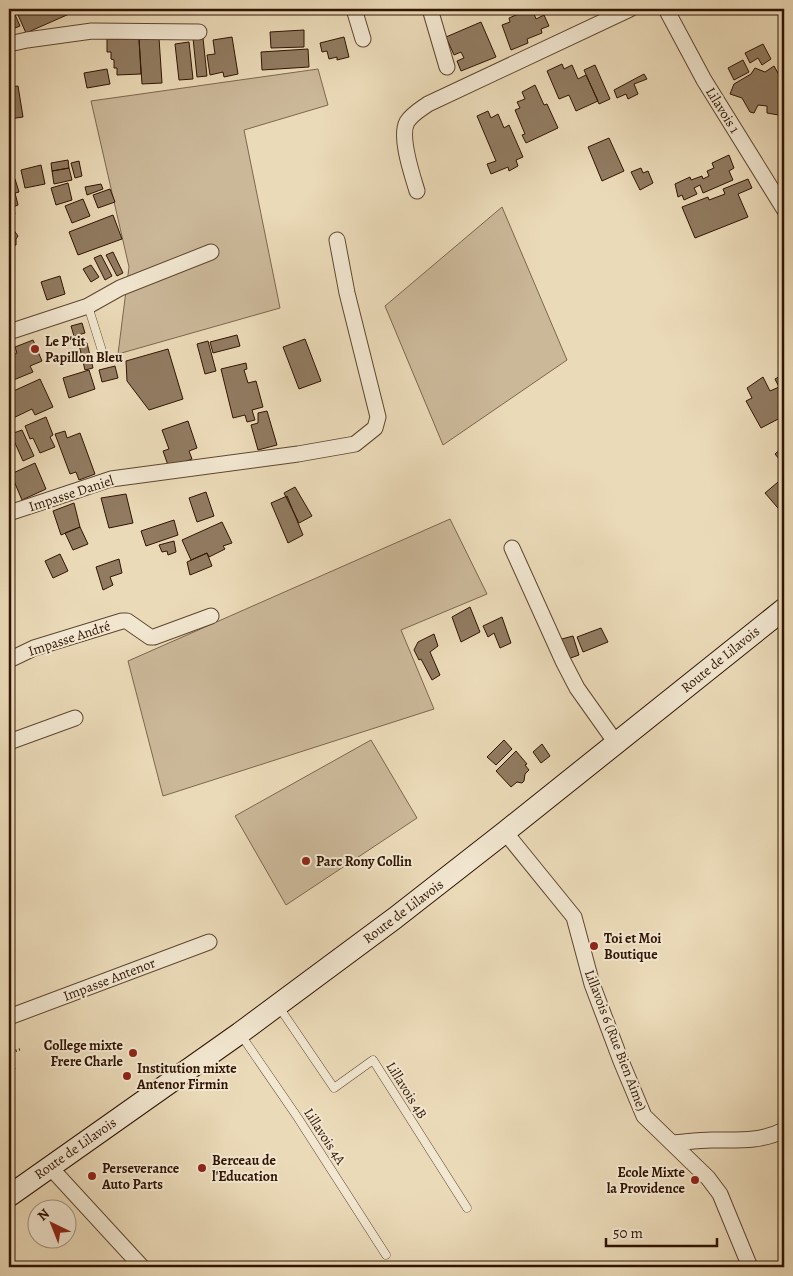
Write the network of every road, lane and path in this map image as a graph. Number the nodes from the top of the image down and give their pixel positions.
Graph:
1 (354, 9) edge
2 (430, 9) edge
3 (630, 9) edge
4 (666, 9) edge
5 (198, 32) dead end
6 (363, 39) dead end
7 (9, 44) edge
8 (447, 66) dead end
9 (416, 191) dead end
10 (784, 209) edge
11 (337, 240) dead end
12 (211, 252) dead end
13 (88, 306) junction
14 (9, 332) edge
15 (103, 354) dead end
16 (9, 513) edge
17 (512, 548) dead end
18 (783, 611) edge
19 (211, 616) dead end
20 (9, 660) edge
21 (75, 718) dead end
22 (9, 742) edge
23 (616, 743) junction
24 (505, 832) junction
25 (209, 942) dead end
26 (278, 1006) junction
27 (9, 1017) edge
28 (240, 1033) junction
29 (21, 1049) dead end
30 (9, 1053) edge
31 (784, 1130) edge
32 (673, 1143) junction
33 (49, 1166) junction
34 (9, 1196) edge
35 (467, 1208) dead end
36 (386, 1254) dead end
37 (142, 1267) edge
38 (750, 1267) edge

1 - 6 street
2 - 8 street
3 - 9 street
4 - 10 street, Lilavois 1
5 - 7 street
11 - 16 street, Impasse Daniel
12 - 13 street
13 - 14 street
13 - 15 lane
17 - 23 street
18 - 23 main road, Route de Lilavois
19 - 20 street, Impasse André
21 - 22 street
23 - 24 main road, Route de Lilavois
24 - 26 main road, Route de Lilavois
24 - 32 street, Lillavois 6 (Rue Bien Aime)
25 - 27 street, Impasse Antenor
26 - 28 main road, Route de Lilavois
26 - 35 lane, Lillavois 4B
28 - 33 main road, Route de Lilavois
28 - 36 lane, Lillavois 4A
29 - 30 path
31 - 32 street
32 - 38 street, Lillavois 6 (Rue Bien Aime)
33 - 34 main road, Route de Lilavois
33 - 37 street

